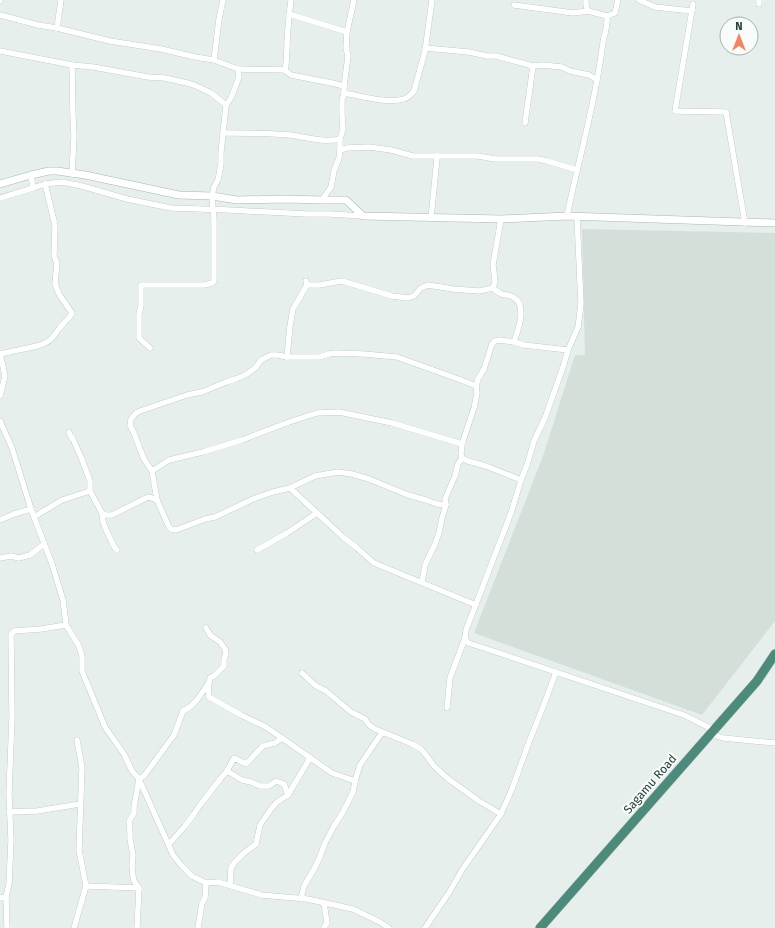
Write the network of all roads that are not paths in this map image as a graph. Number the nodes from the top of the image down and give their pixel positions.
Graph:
1 (61, 0) edge
2 (223, 0) edge
3 (291, 0) edge
4 (354, 0) edge
5 (432, 0) edge
6 (586, 0) edge
7 (618, 0) edge
8 (639, 0) edge
9 (693, 4) dead end
10 (514, 5) dead end
11 (588, 11) junction
12 (692, 11) junction
13 (289, 14) junction
14 (0, 15) edge
15 (607, 16) junction
16 (57, 28) junction
17 (347, 32) junction
18 (425, 48) junction
19 (0, 51) edge
20 (214, 60) junction
21 (72, 65) junction
22 (533, 66) junction
23 (238, 69) junction
24 (285, 70) junction
25 (598, 80) junction
26 (344, 86) junction
27 (344, 93) junction
28 (226, 105) junction
29 (525, 123) dead end
30 (224, 133) junction
31 (340, 139) junction
32 (340, 150) junction
33 (437, 156) junction
34 (577, 170) junction
35 (31, 174) junction
36 (72, 174) junction
37 (0, 184) edge
38 (45, 184) junction
39 (34, 188) junction
40 (212, 196) junction
41 (0, 198) edge
42 (322, 200) junction
43 (213, 210) junction
44 (363, 216) junction
45 (567, 216) junction
46 (577, 217) junction
47 (431, 218) junction
48 (501, 219) junction
49 (745, 223) junction
50 (775, 223) edge
51 (493, 288) junction
52 (514, 342) junction
53 (150, 348) dead end
54 (568, 350) junction
55 (0, 354) edge
56 (287, 357) junction
57 (476, 386) junction
58 (0, 396) edge
59 (0, 420) edge
60 (69, 432) dead end
61 (462, 444) junction
62 (462, 458) junction
63 (152, 471) junction
64 (521, 480) junction
65 (290, 488) junction
66 (90, 491) junction
67 (157, 500) junction
68 (446, 505) junction
69 (31, 510) junction
70 (102, 513) junction
71 (317, 513) junction
72 (34, 517) junction
73 (0, 520) edge
74 (44, 544) junction
75 (118, 550) dead end
76 (257, 550) dead end
77 (0, 558) edge
78 (422, 582) junction
79 (476, 605) junction
80 (66, 625) junction
81 (206, 628) dead end
82 (465, 638) junction
83 (775, 654) edge
84 (556, 672) junction
85 (302, 673) dead end
86 (208, 684) junction
87 (447, 708) dead end
88 (712, 732) junction
89 (383, 733) junction
90 (282, 738) junction
91 (77, 740) dead end
92 (775, 743) edge
93 (310, 758) junction
94 (227, 771) junction
95 (139, 779) junction
96 (355, 781) junction
97 (288, 795) junction
98 (80, 804) junction
99 (10, 812) junction
100 (501, 814) junction
101 (169, 844) junction
102 (206, 883) junction
103 (230, 885) junction
104 (86, 886) junction
105 (139, 888) junction
106 (6, 897) junction
107 (0, 898) edge
108 (301, 899) junction
109 (324, 903) junction
110 (6, 928) edge
111 (74, 928) edge
112 (137, 928) edge
113 (198, 928) edge
114 (324, 928) edge
115 (389, 928) edge
116 (425, 928) edge
117 (540, 928) edge

1 - 16 street
2 - 20 street
3 - 13 street
4 - 17 street
5 - 18 street
6 - 11 street
7 - 15 street
8 - 12 street
9 - 12 street
10 - 11 street
11 - 15 street
12 - 49 street
13 - 17 street
13 - 24 street
14 - 16 street
15 - 25 street
16 - 20 street
17 - 26 street
18 - 22 street
18 - 27 street
19 - 21 street
20 - 23 street
21 - 28 street
21 - 36 street
22 - 25 street
22 - 29 street
23 - 24 street
23 - 28 street
24 - 26 street
25 - 34 street
26 - 27 street
27 - 31 street
28 - 30 street
30 - 31 street
30 - 40 street
31 - 32 street
32 - 33 street
32 - 42 street
33 - 34 street
33 - 47 street
34 - 45 street
35 - 36 street
35 - 37 street
35 - 39 street
36 - 40 street
38 - 39 street
38 - 43 street
38 - 55 street
39 - 41 street
40 - 42 street
40 - 43 street
42 - 44 street
43 - 44 street
43 - 53 street
44 - 47 street
45 - 46 street
45 - 48 street
46 - 49 street
46 - 54 street
47 - 48 street
48 - 51 street
49 - 50 street
51 - 52 street
51 - 56 street
52 - 54 street
52 - 57 street
54 - 64 street
55 - 58 street
56 - 57 street
56 - 63 street
57 - 61 street
59 - 69 street
60 - 66 street
61 - 62 street
61 - 63 street
62 - 64 street
62 - 68 street
63 - 67 street
64 - 79 street
65 - 67 street
65 - 68 street
65 - 71 street
66 - 70 street
66 - 72 street
67 - 70 street
68 - 78 street
69 - 72 street
69 - 73 street
70 - 75 street
71 - 76 street
71 - 78 street
72 - 74 street
74 - 77 street
74 - 80 street
78 - 79 street
79 - 82 street
80 - 95 street
80 - 99 street
81 - 86 street
82 - 84 street
82 - 87 street
83 - 88 highway, Sagamu Road
84 - 88 street
84 - 100 street
85 - 89 street
86 - 90 street
86 - 95 street
88 - 92 street
88 - 117 highway, Sagamu Road
89 - 96 street
89 - 100 street
90 - 93 street
90 - 94 street
91 - 98 street
93 - 96 street
93 - 97 street
94 - 97 street
94 - 101 street
95 - 101 street
95 - 105 street
96 - 108 street
97 - 103 street
98 - 99 street
98 - 104 street
99 - 106 street
100 - 116 street
101 - 102 street
102 - 103 street
102 - 113 street
103 - 108 street
104 - 105 street
104 - 111 street
105 - 112 street
106 - 107 street
106 - 110 street
108 - 109 street
109 - 114 street
109 - 115 street

